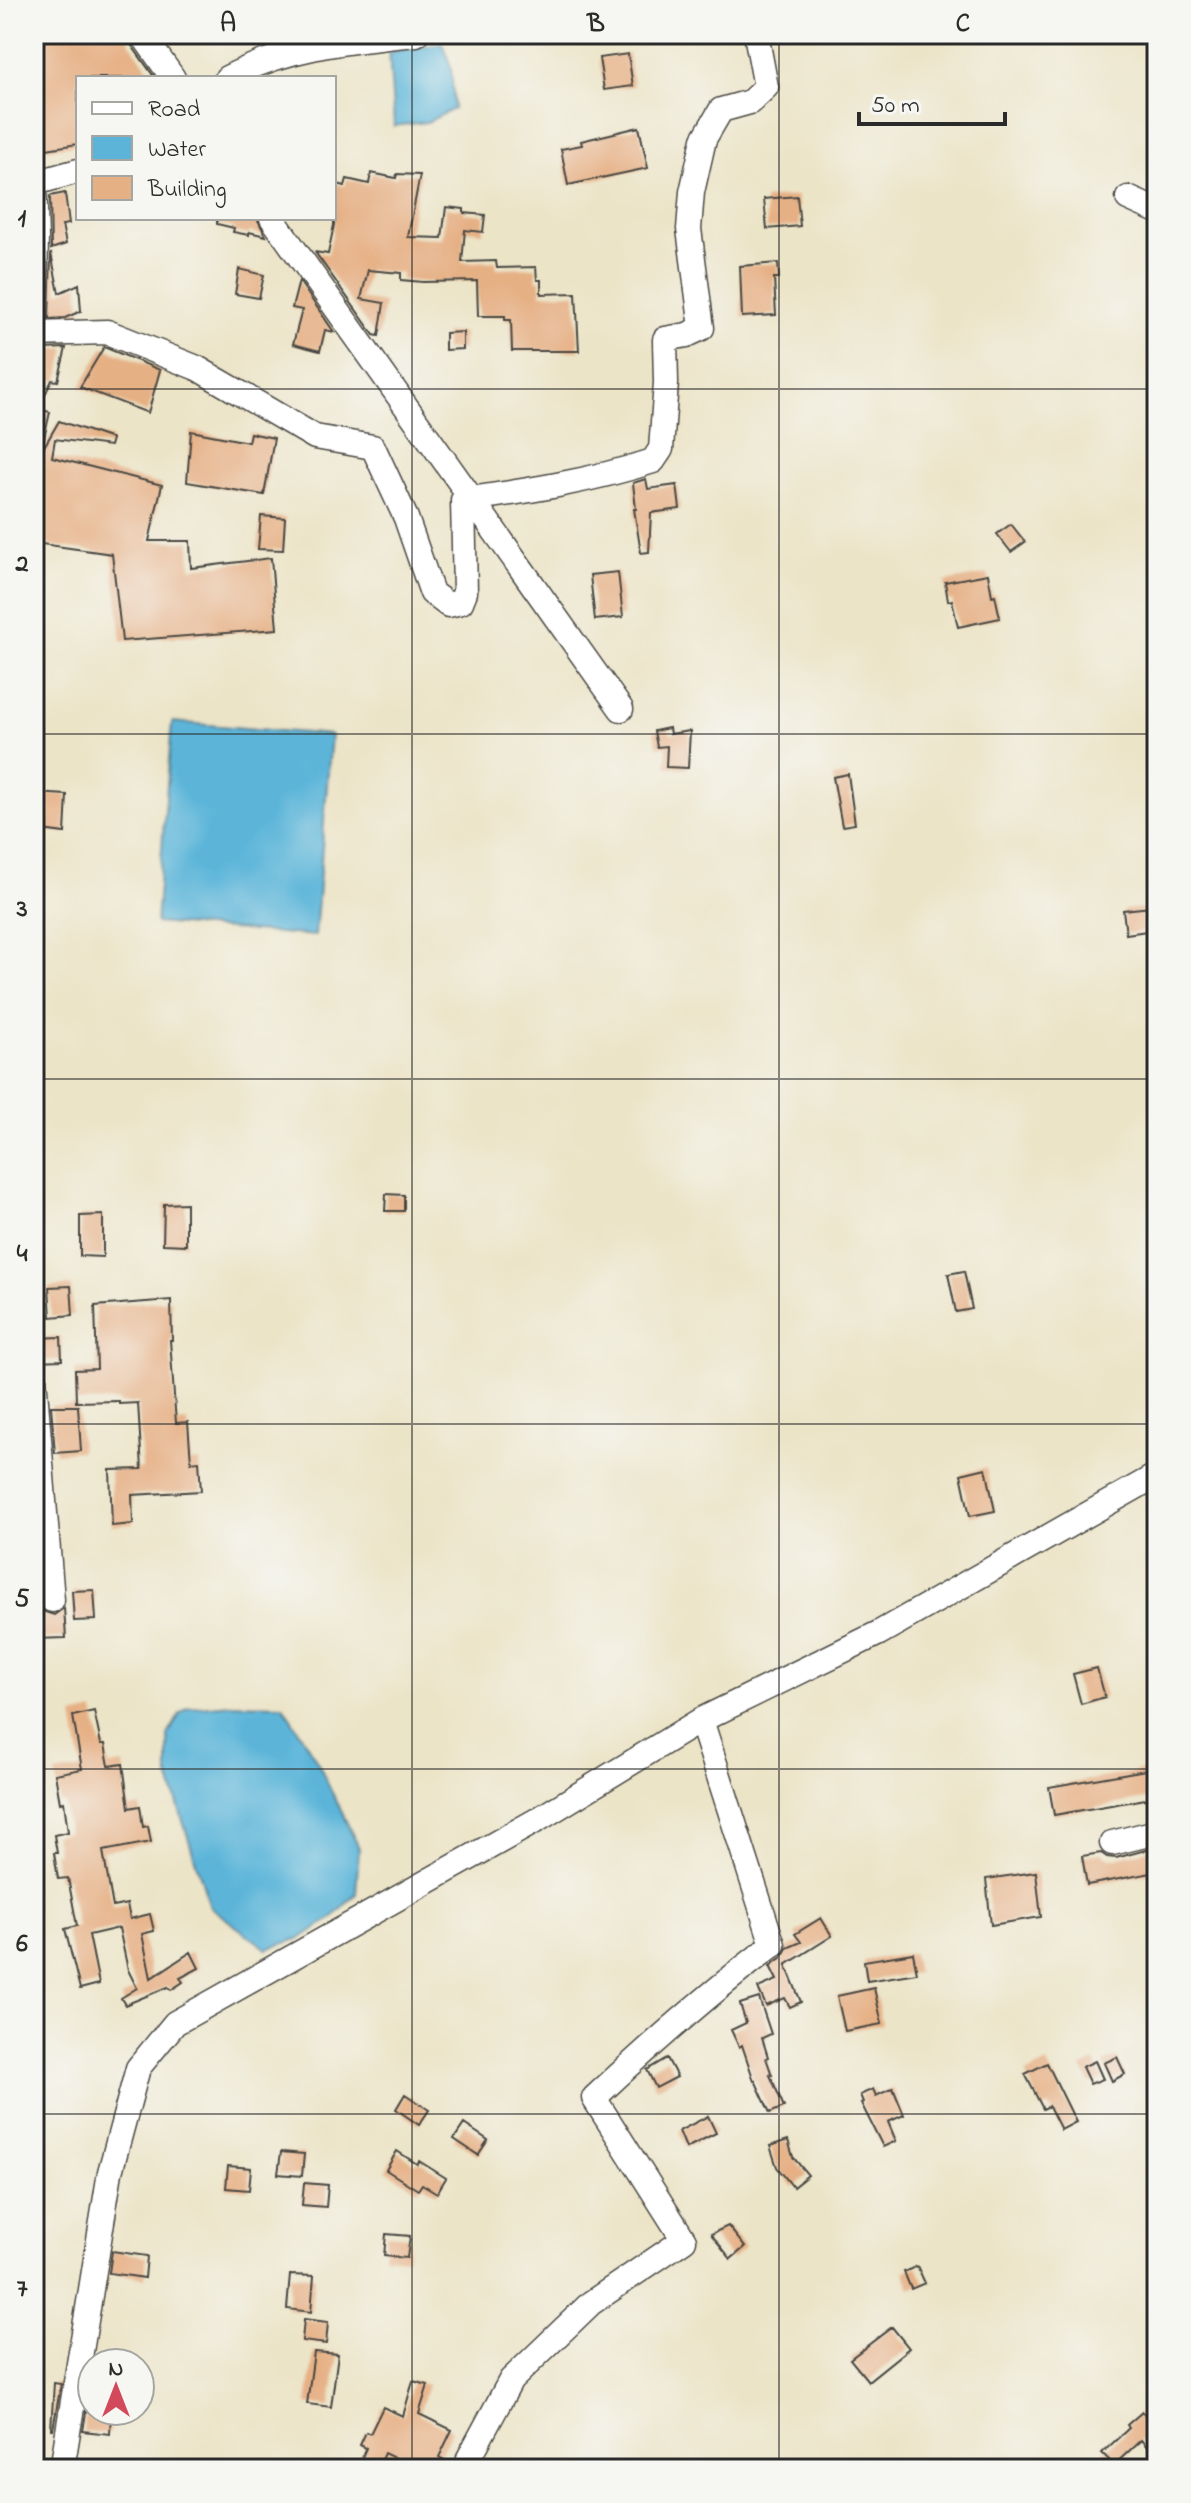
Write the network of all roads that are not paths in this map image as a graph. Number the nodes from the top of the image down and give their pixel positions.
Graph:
1 (142, 34) edge
2 (416, 34) edge
3 (756, 34) edge
4 (172, 76) edge
5 (231, 76) edge
6 (76, 172) edge
7 (34, 182) edge
8 (1128, 198) dead end
9 (1157, 211) edge
10 (273, 220) edge
11 (35, 238) edge
12 (35, 336) edge
13 (621, 709) dead end
14 (34, 1377) edge
15 (1157, 1475) edge
16 (52, 1600) dead end
17 (701, 1720) junction
18 (1157, 1832) edge
19 (1112, 1843) dead end
20 (62, 2469) edge
21 (468, 2469) edge

1 - 4 street
2 - 5 street
3 - 12 street
6 - 7 street
7 - 11 street
8 - 9 street
10 - 13 street
11 - 12 street
14 - 16 street
15 - 17 street
17 - 20 street
17 - 21 street
18 - 19 street

